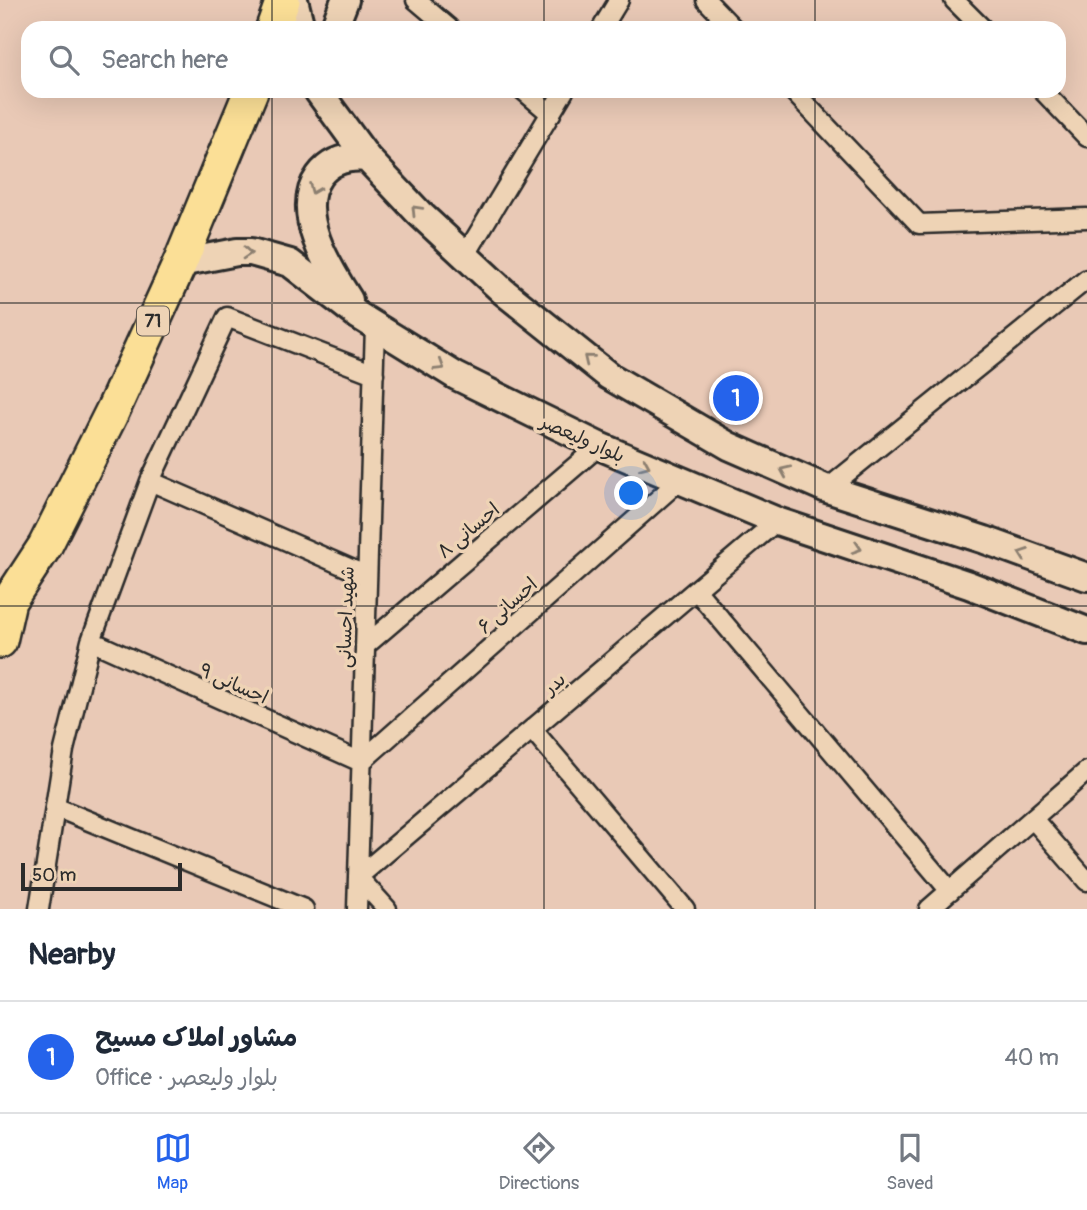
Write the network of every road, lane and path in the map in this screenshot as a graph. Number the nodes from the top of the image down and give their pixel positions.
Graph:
1 (283, 0) edge
2 (294, 0) edge
3 (345, 0) edge
4 (416, 0) edge
5 (619, 0) edge
6 (706, 0) edge
7 (954, 0) edge
8 (276, 21) edge
9 (299, 21) edge
10 (337, 21) edge
11 (441, 21) edge
12 (606, 21) edge
13 (726, 21) edge
14 (975, 21) edge
15 (248, 98) edge
16 (323, 98) edge
17 (532, 98) edge
18 (560, 98) edge
19 (800, 98) edge
20 (1050, 98) edge
21 (551, 114) junction
22 (1087, 137) edge
23 (367, 158) junction
24 (1087, 218) edge
25 (465, 256) junction
26 (180, 263) junction
27 (1087, 279) edge
28 (367, 321) junction
29 (374, 374) junction
30 (599, 446) junction
31 (680, 480) junction
32 (150, 481) junction
33 (827, 489) junction
34 (777, 521) junction
35 (367, 576) junction
36 (1087, 578) edge
37 (696, 590) junction
38 (5, 606) edge
39 (1087, 631) edge
40 (0, 641) edge
41 (90, 641) junction
42 (365, 646) junction
43 (532, 729) junction
44 (361, 762) junction
45 (1087, 771) edge
46 (55, 807) junction
47 (1032, 819) junction
48 (358, 877) junction
49 (1087, 881) edge
50 (950, 891) junction
51 (43, 908) edge
52 (304, 909) edge
53 (357, 909) edge
54 (387, 909) edge
55 (685, 909) edge
56 (929, 909) edge

1 - 8 highway
2 - 9 main road
3 - 10 main road
4 - 11 street
5 - 12 street
6 - 13 street
7 - 14 street
15 - 26 highway, 71
16 - 23 main road
17 - 21 street
18 - 21 street
19 - 24 street
20 - 22 street
21 - 25 street
25 -> 23 main road
23 -> 28 main road
33 -> 25 main road
26 -> 28 main road, بلوار ولیعصر
26 - 38 highway, 71
27 - 33 street
28 - 29 street, شهید احسانی
28 -> 30 main road, بلوار ولیعصر
29 - 32 street
29 - 35 street, شهید احسانی
30 -> 31 main road, بلوار ولیعصر
30 - 42 street, احسانی ۸
31 - 34 main road, بلوار ولیعصر
31 - 44 street, احسانی ۶
32 - 35 street
32 - 41 street
36 -> 33 main road
34 - 37 street, بدر
34 -> 39 main road, بلوار ولیعصر
35 - 42 street, شهید احسانی
37 - 43 street, بدر
37 - 50 street
38 - 40 highway, 71
41 - 44 street, احسانی ۹
41 - 46 street
42 - 44 street, شهید احسانی
43 - 48 street, بدر
43 - 55 street
44 - 48 street, شهید احسانی
45 - 47 street
46 - 51 street
46 - 52 street
47 - 49 street
47 - 50 street
48 - 53 street, شهید احسانی
48 - 54 street
50 - 56 street

